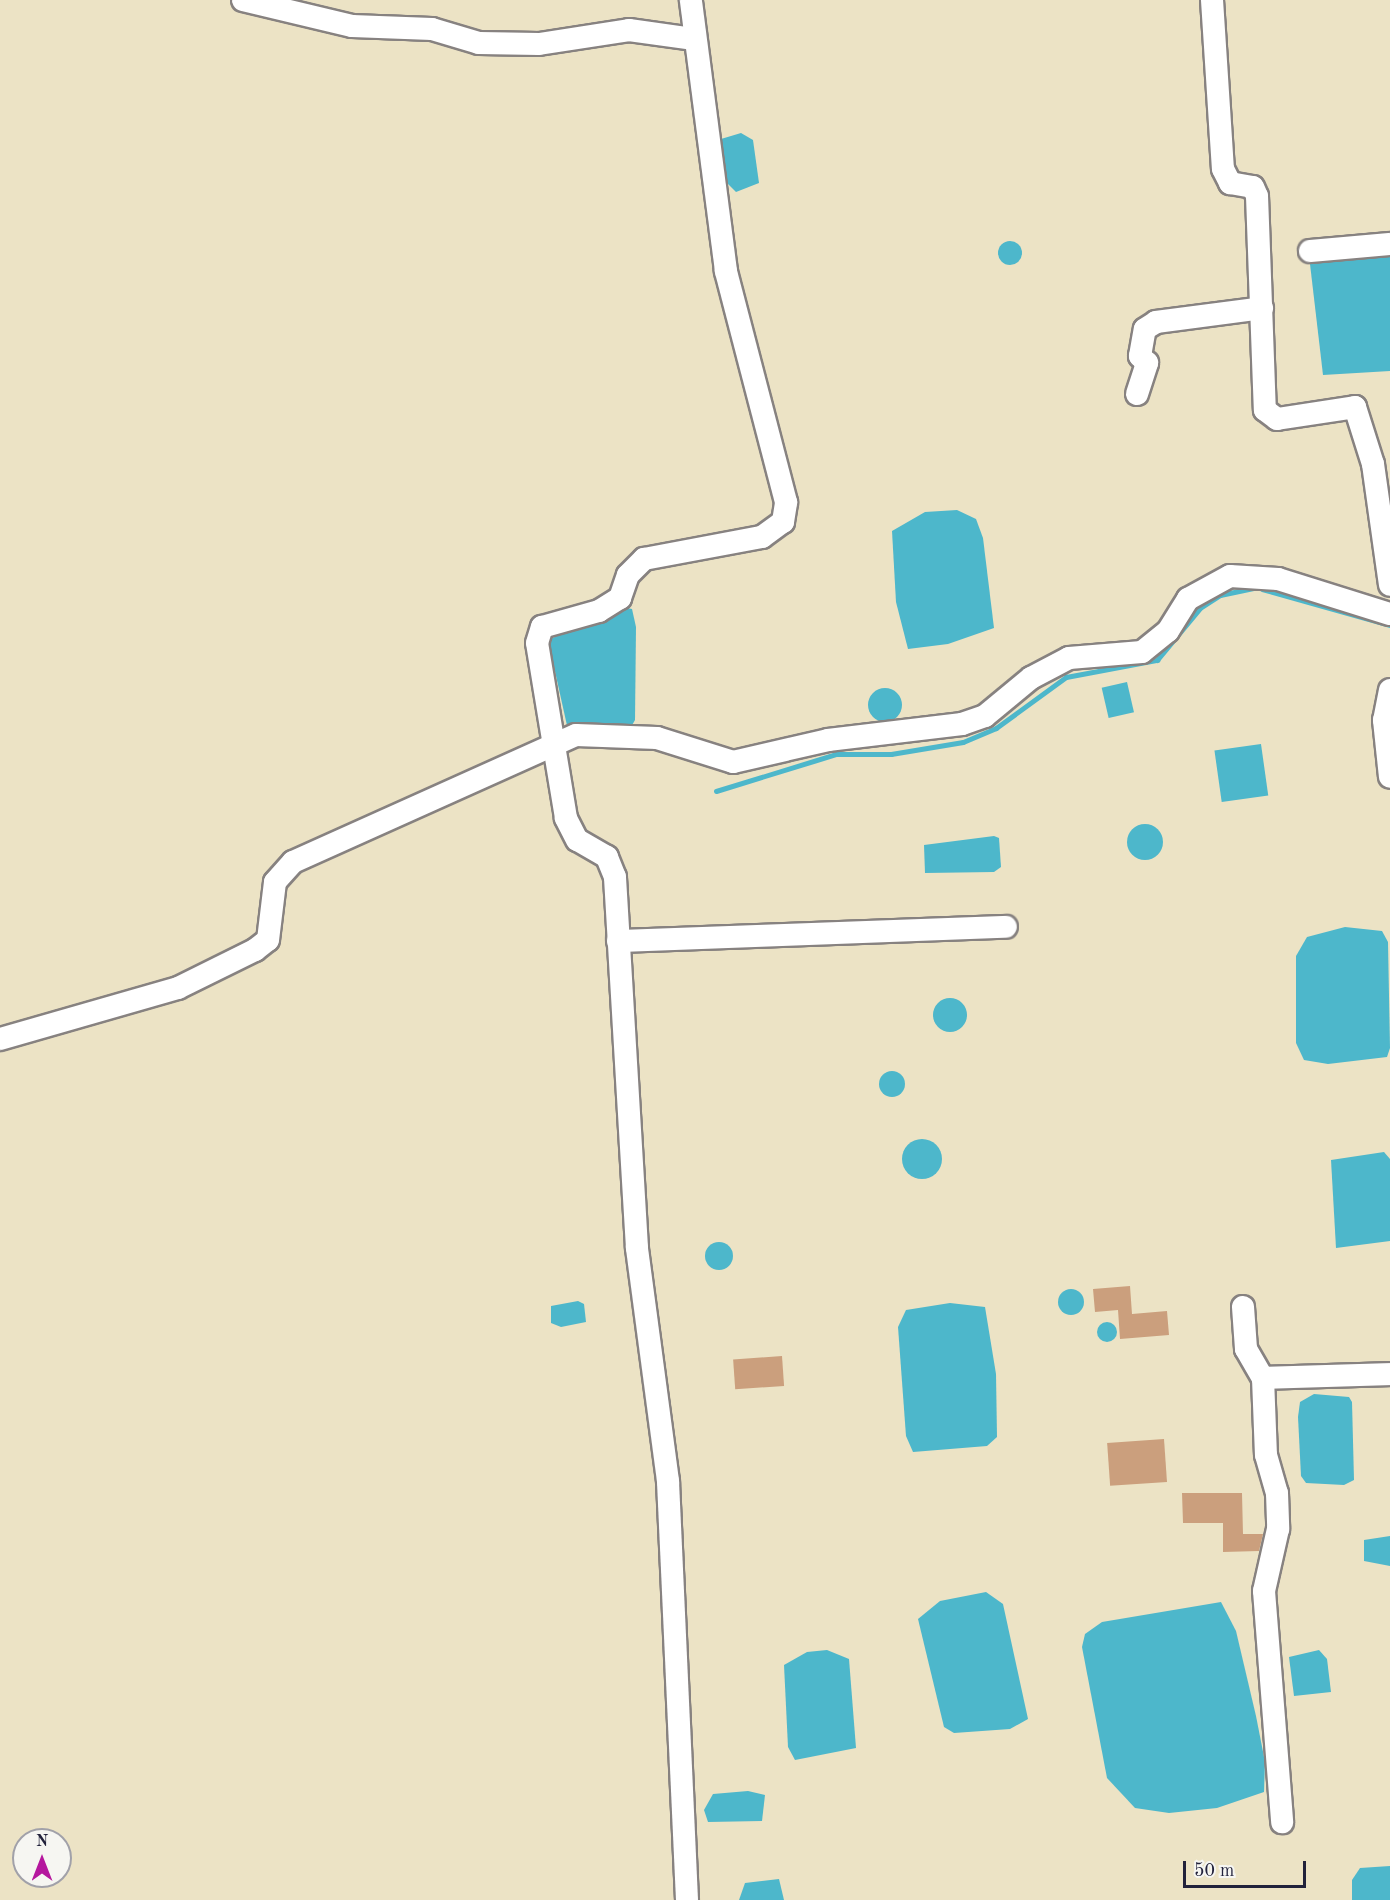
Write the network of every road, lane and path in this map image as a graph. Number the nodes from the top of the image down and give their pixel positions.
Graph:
1 (243, 0) edge
2 (691, 0) edge
3 (1212, 0) edge
4 (694, 39) junction
5 (1390, 244) edge
6 (1310, 251) dead end
7 (1262, 308) junction
8 (1137, 394) dead end
9 (1390, 585) edge
10 (1390, 614) edge
11 (1390, 690) edge
12 (554, 744) junction
13 (1390, 777) edge
14 (1006, 927) dead end
15 (618, 941) junction
16 (0, 1039) edge
17 (1243, 1307) dead end
18 (1390, 1374) edge
19 (1263, 1378) junction
20 (1282, 1822) dead end
21 (687, 1900) edge

1 - 4 street
2 - 4 street
3 - 7 street
4 - 12 street
5 - 6 street
7 - 8 street
7 - 9 street
10 - 12 street
11 - 13 street
12 - 15 street
12 - 16 street
14 - 15 street
15 - 21 street
17 - 19 street
18 - 19 street
19 - 20 street

